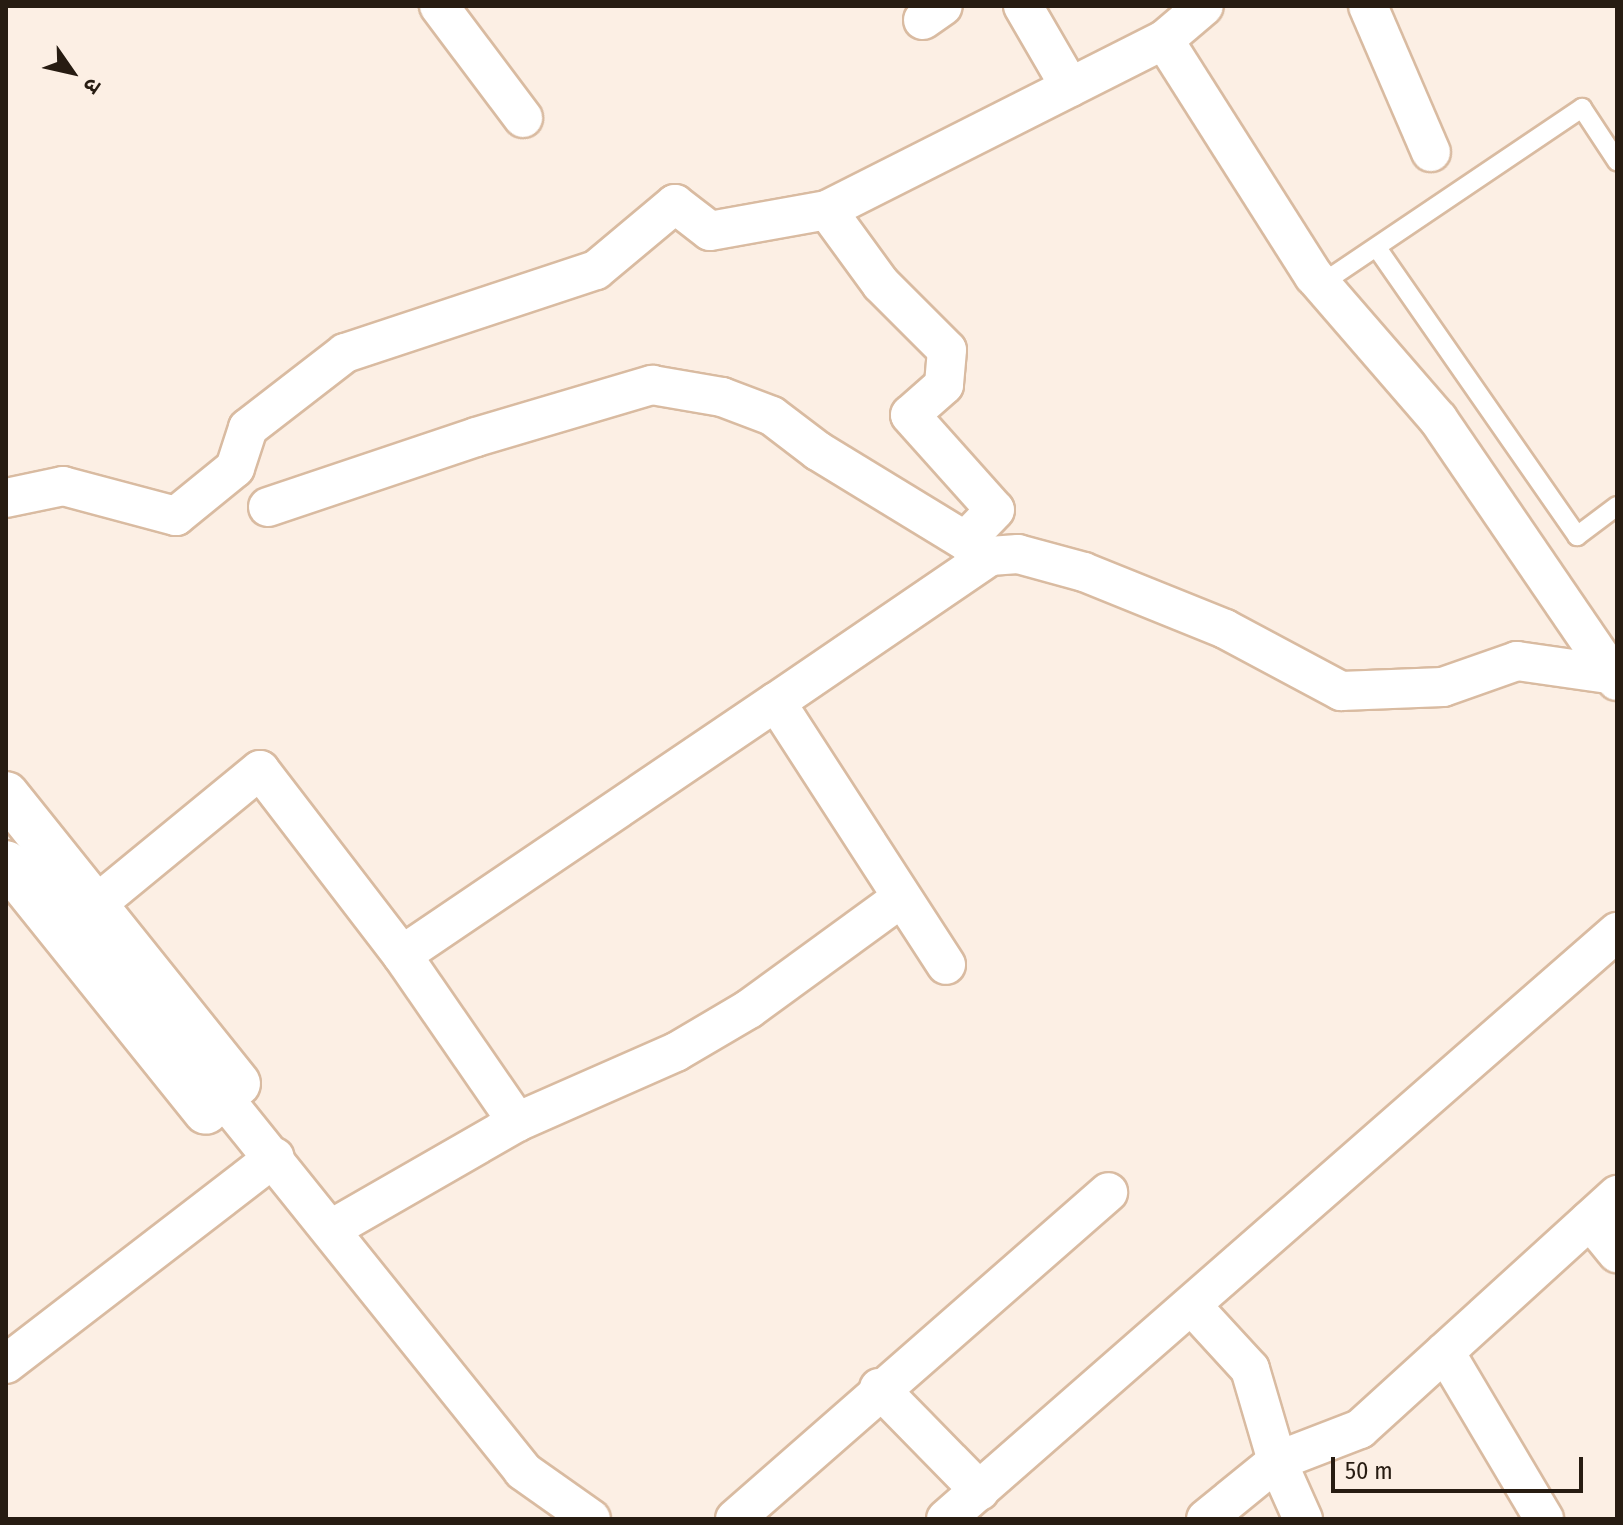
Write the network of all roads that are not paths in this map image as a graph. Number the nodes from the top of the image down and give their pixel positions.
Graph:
1 (439, 6) edge
2 (1023, 6) edge
3 (1204, 6) edge
4 (1368, 6) edge
5 (1164, 40) junction
6 (1070, 87) junction
7 (523, 118) dead end
8 (1431, 152) dead end
9 (1617, 161) edge
10 (827, 210) junction
11 (1377, 248) junction
12 (1321, 284) junction
13 (6, 498) edge
14 (1617, 506) edge
15 (268, 507) dead end
16 (977, 548) junction
17 (1616, 678) edge
18 (776, 702) junction
19 (6, 794) edge
20 (6, 863) edge
21 (900, 899) junction
22 (93, 907) junction
23 (1617, 932) edge
24 (402, 955) junction
25 (946, 965) dead end
26 (225, 1101) junction
27 (517, 1122) junction
28 (275, 1157) junction
29 (1108, 1192) dead end
30 (1604, 1208) edge
31 (333, 1228) junction
32 (1617, 1253) edge
33 (1193, 1307) junction
34 (1445, 1352) junction
35 (6, 1364) edge
36 (879, 1388) junction
37 (1277, 1461) junction
38 (980, 1491) junction
39 (591, 1519) edge
40 (735, 1519) edge
41 (946, 1519) edge
42 (1206, 1519) edge
43 (1303, 1519) edge
44 (1544, 1519) edge

1 - 7 street
2 - 6 street
3 - 5 street
4 - 8 street
5 - 6 street
5 - 12 street
6 - 10 street
9 - 11 lane
10 - 13 street
10 - 16 street
11 - 12 lane
11 - 14 lane
12 - 17 street
15 - 16 street
16 - 17 street
16 - 18 street
18 - 21 street
18 - 24 street
19 - 22 street
20 - 26 street
21 - 25 street
21 - 27 street
22 - 24 street
22 - 26 street
23 - 33 street
24 - 27 street
26 - 28 street
27 - 31 street
28 - 31 street
28 - 35 street
29 - 36 street
30 - 32 street
30 - 34 street
31 - 39 street
33 - 37 street
33 - 38 street
34 - 37 street
34 - 44 street
36 - 38 street
36 - 40 street
37 - 42 street
37 - 43 street
38 - 41 street

